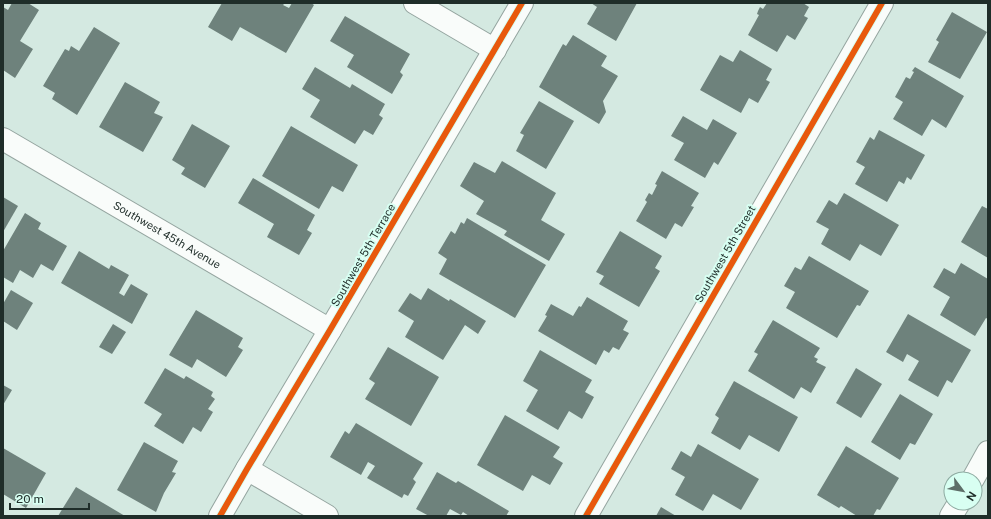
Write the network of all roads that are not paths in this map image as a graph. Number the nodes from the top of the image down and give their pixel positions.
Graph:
1 (415, 3) edge
2 (522, 3) edge
3 (882, 3) edge
4 (495, 50) junction
5 (3, 139) edge
6 (330, 330) junction
7 (988, 452) edge
8 (247, 469) junction
9 (977, 471) edge
10 (220, 516) edge
11 (327, 516) edge
12 (586, 516) edge

1 - 4 street
2 - 4 street, Southwest 5th Terrace
3 - 12 street, Southwest 5th Street
4 - 6 street, Southwest 5th Terrace
5 - 6 street, Southwest 45th Avenue
6 - 8 street, Southwest 5th Terrace
7 - 9 street
8 - 10 street, Southwest 5th Terrace
8 - 11 street

